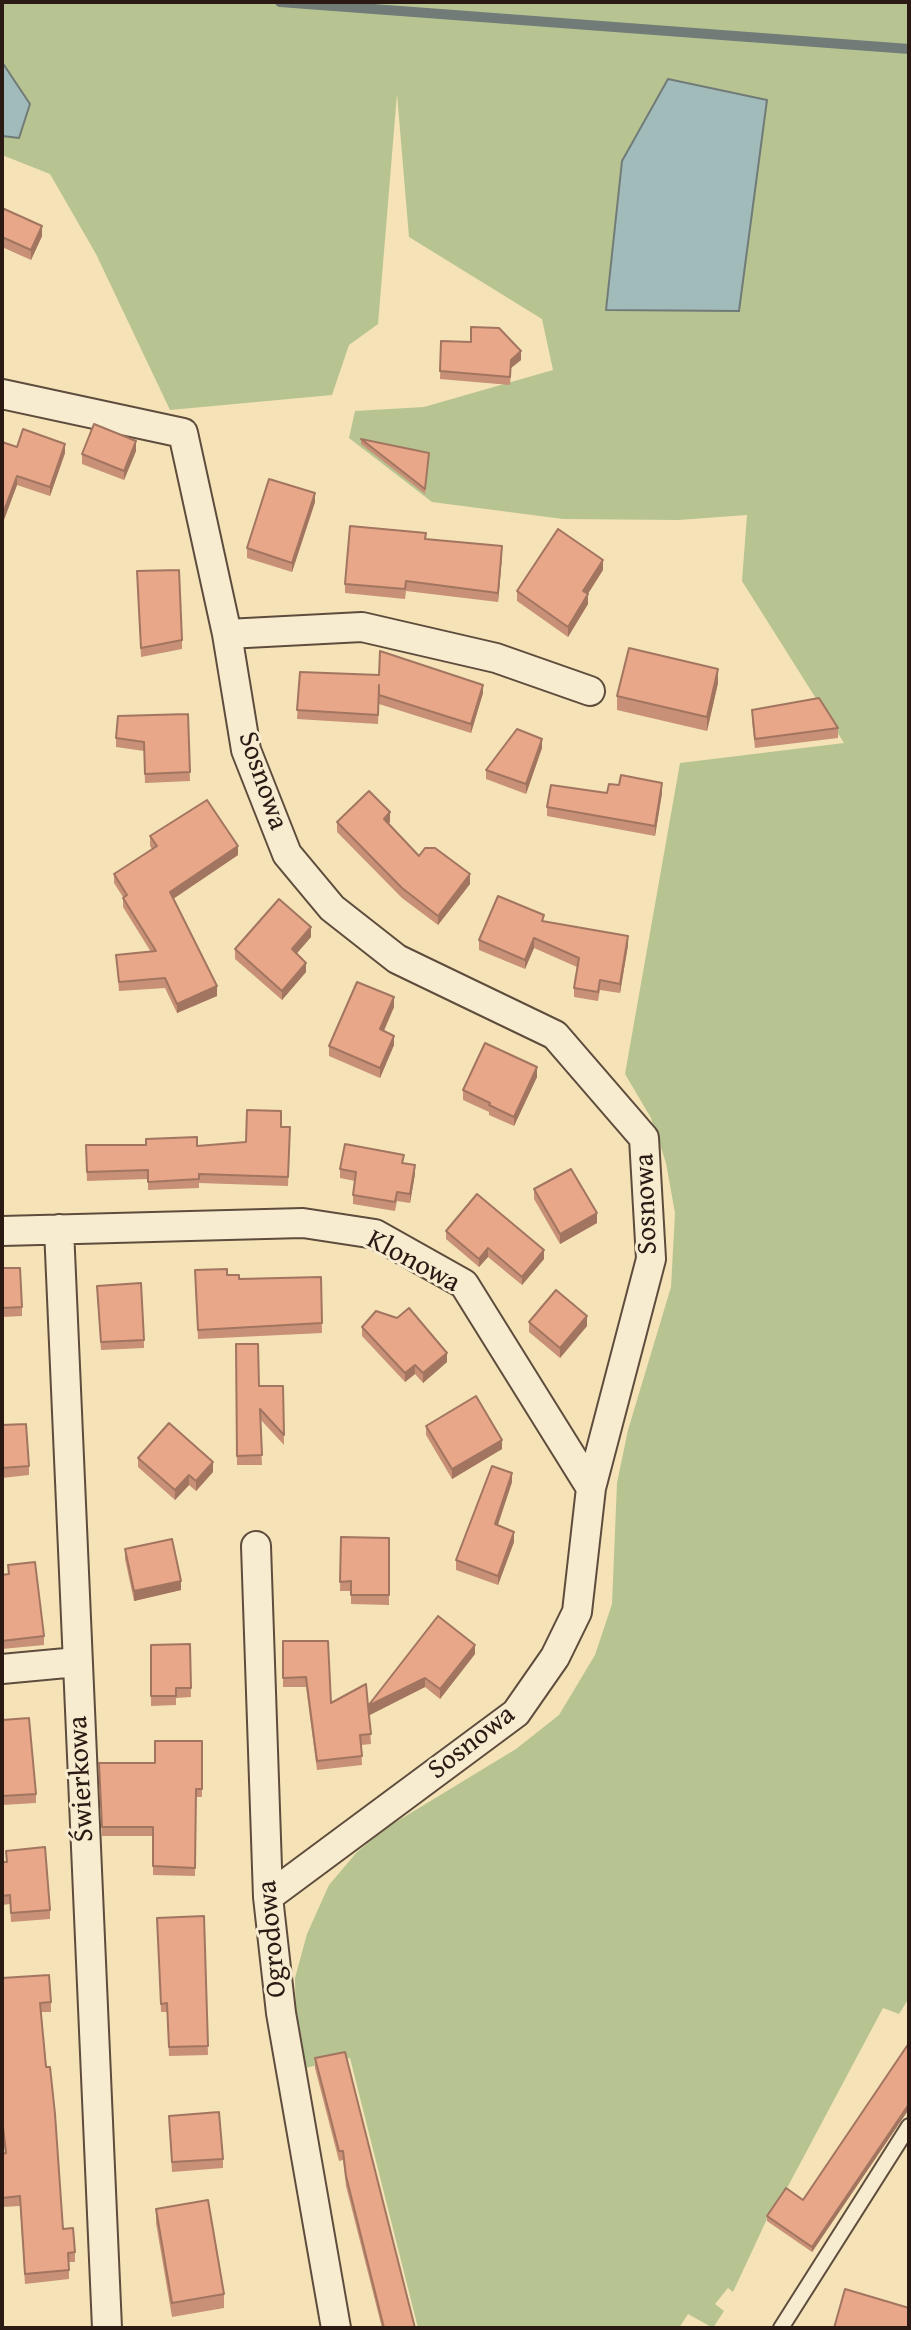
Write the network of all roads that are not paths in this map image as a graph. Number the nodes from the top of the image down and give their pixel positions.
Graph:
1 (2, 394) edge
2 (227, 634) junction
3 (590, 691) dead end
4 (59, 1229) junction
5 (2, 1231) edge
6 (590, 1488) junction
7 (256, 1546) dead end
8 (77, 1662) junction
9 (2, 1669) edge
10 (268, 1897) junction
11 (909, 2126) edge
12 (107, 2328) edge
13 (336, 2328) edge
14 (781, 2328) edge

1 - 2 street, Sosnowa
2 - 3 street
2 - 6 street, Sosnowa
4 - 5 street, Klonowa
4 - 6 street, Klonowa
4 - 8 street, Świerkowa
6 - 10 street, Sosnowa
7 - 10 street, Ogrodowa
8 - 9 street
8 - 12 street, Świerkowa
10 - 13 street, Ogrodowa
11 - 14 lane

